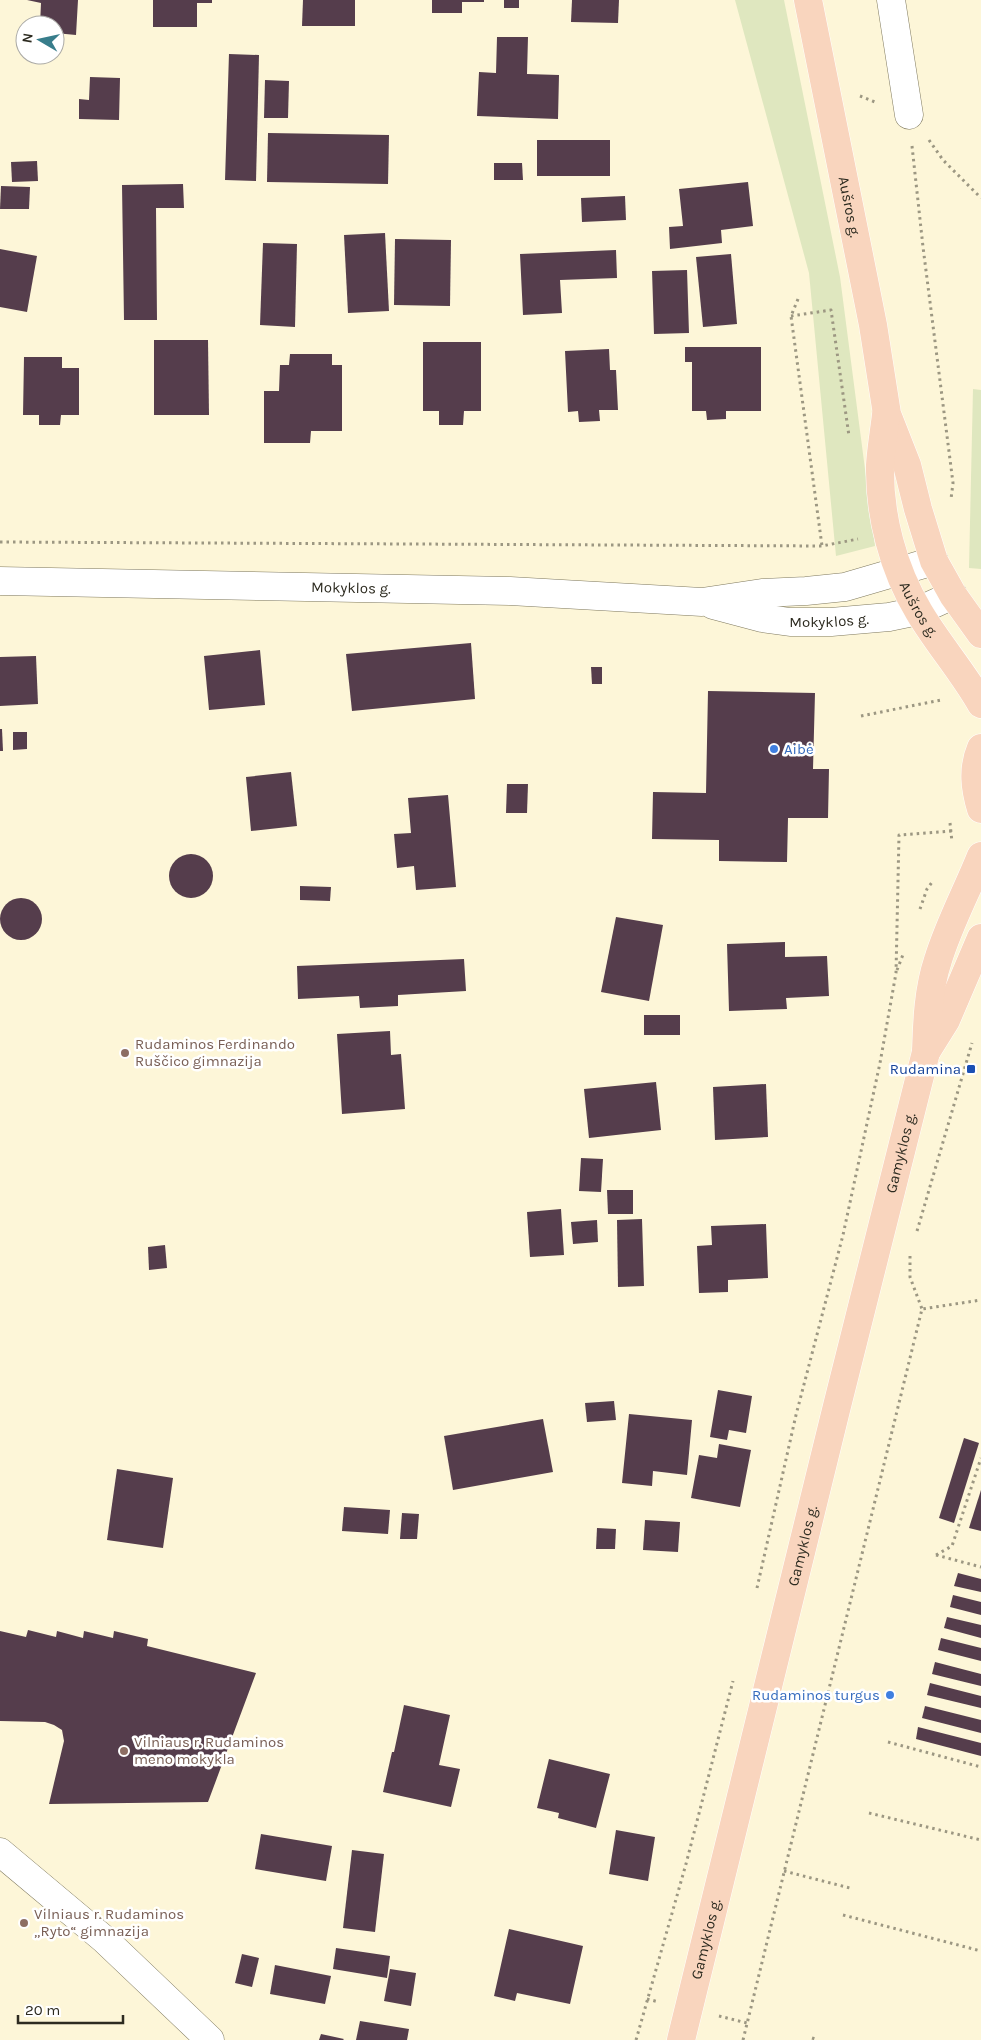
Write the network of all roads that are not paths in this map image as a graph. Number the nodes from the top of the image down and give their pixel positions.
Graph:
1 (808, 0) edge
2 (891, 0) edge
3 (909, 115) road end
4 (886, 414) junction
5 (934, 561) junction
6 (899, 572) junction
7 (0, 581) edge
8 (953, 595) junction
9 (702, 602) junction
10 (918, 611) junction
11 (981, 634) edge
12 (981, 704) edge
13 (981, 748) edge
14 (981, 809) edge
15 (981, 856) edge
16 (981, 938) edge
17 (926, 1052) junction
18 (0, 1852) edge
19 (210, 2040) edge
20 (681, 2040) edge

1 - 4 main road, Aušros g.
2 - 3 street
4 - 5 main road, Aušros g.
4 - 6 main road, Aušros g.
5 - 6 street, Mokyklos g.
5 - 8 main road, Aušros g.
6 - 9 street, Mokyklos g.
6 - 10 main road, Aušros g.
7 - 9 street, Mokyklos g.
8 - 10 street, Mokyklos g.
8 - 11 main road, Aušros g.
9 - 10 street, Mokyklos g.
10 - 12 main road, Aušros g.
13 - 14 main road
15 - 17 main road, Gamyklos g.
16 - 17 main road, Gamyklos g.
17 - 20 main road, Gamyklos g.
18 - 19 street

